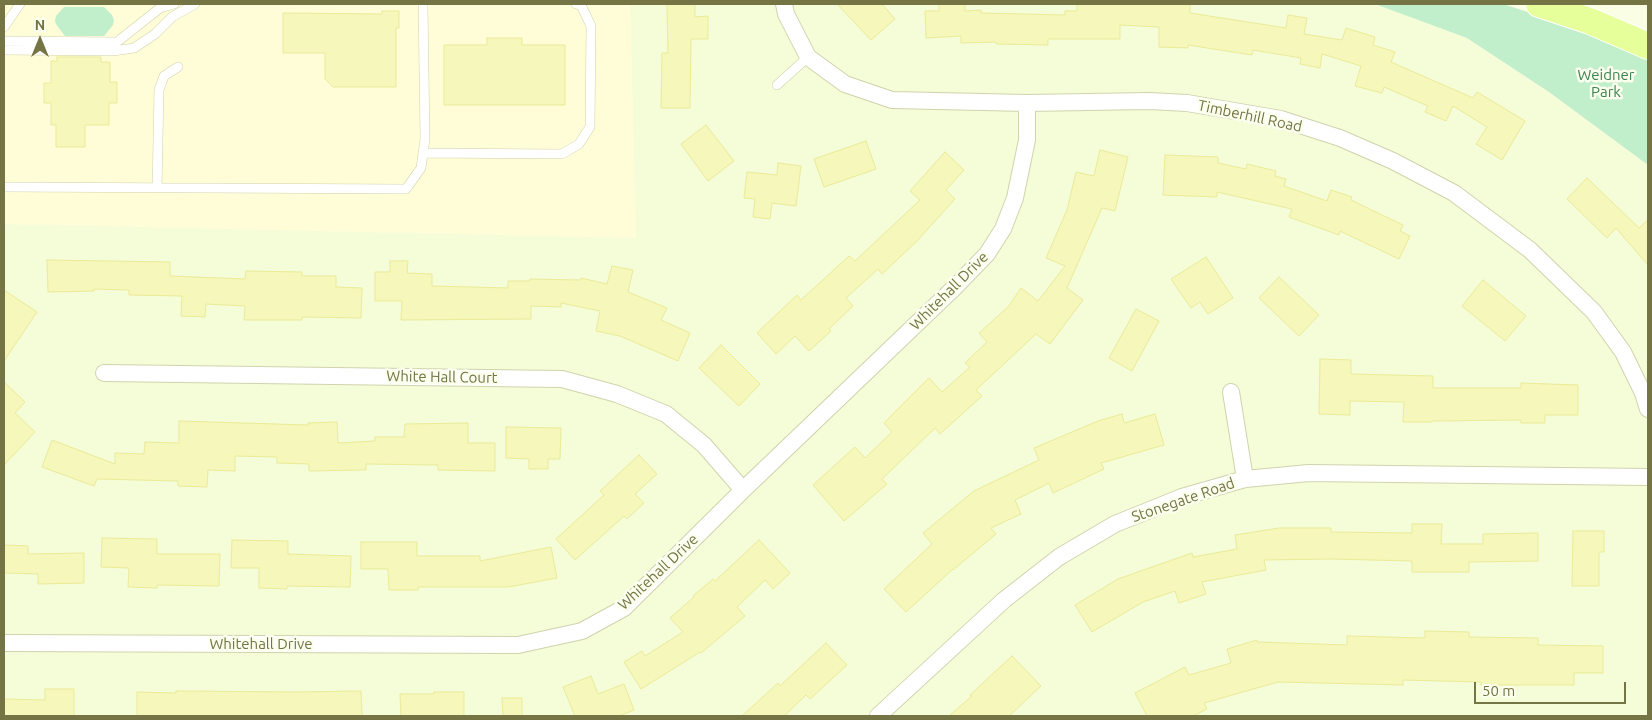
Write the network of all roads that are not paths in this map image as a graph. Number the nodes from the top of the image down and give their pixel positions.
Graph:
1 (20, 4) edge
2 (174, 4) edge
3 (195, 4) edge
4 (423, 4) edge
5 (576, 4) edge
6 (784, 4) edge
7 (1539, 4) edge
8 (4, 27) edge
9 (4, 41) edge
10 (1648, 46) edge
11 (4, 50) edge
12 (808, 58) junction
13 (178, 67) dead end
14 (777, 85) dead end
15 (1027, 103) junction
16 (424, 153) junction
17 (4, 187) edge
18 (158, 188) junction
19 (104, 372) dead end
20 (1231, 392) dead end
21 (1648, 409) edge
22 (1648, 477) edge
23 (1245, 479) junction
24 (743, 490) junction
25 (4, 643) edge
26 (878, 716) edge

1 - 8 lane
2 - 9 lane
3 - 11 lane
4 - 16 lane
5 - 16 lane
6 - 12 street, Timberhill Road
7 - 10 main road
12 - 14 lane
12 - 15 street, Timberhill Road
13 - 18 lane
15 - 21 street, Timberhill Road
15 - 24 street, Whitehall Drive
16 - 18 lane
17 - 18 lane
19 - 24 street, White Hall Court
20 - 23 street
22 - 23 street, Stonegate Road
23 - 26 street, Stonegate Road
24 - 25 street, Whitehall Drive

